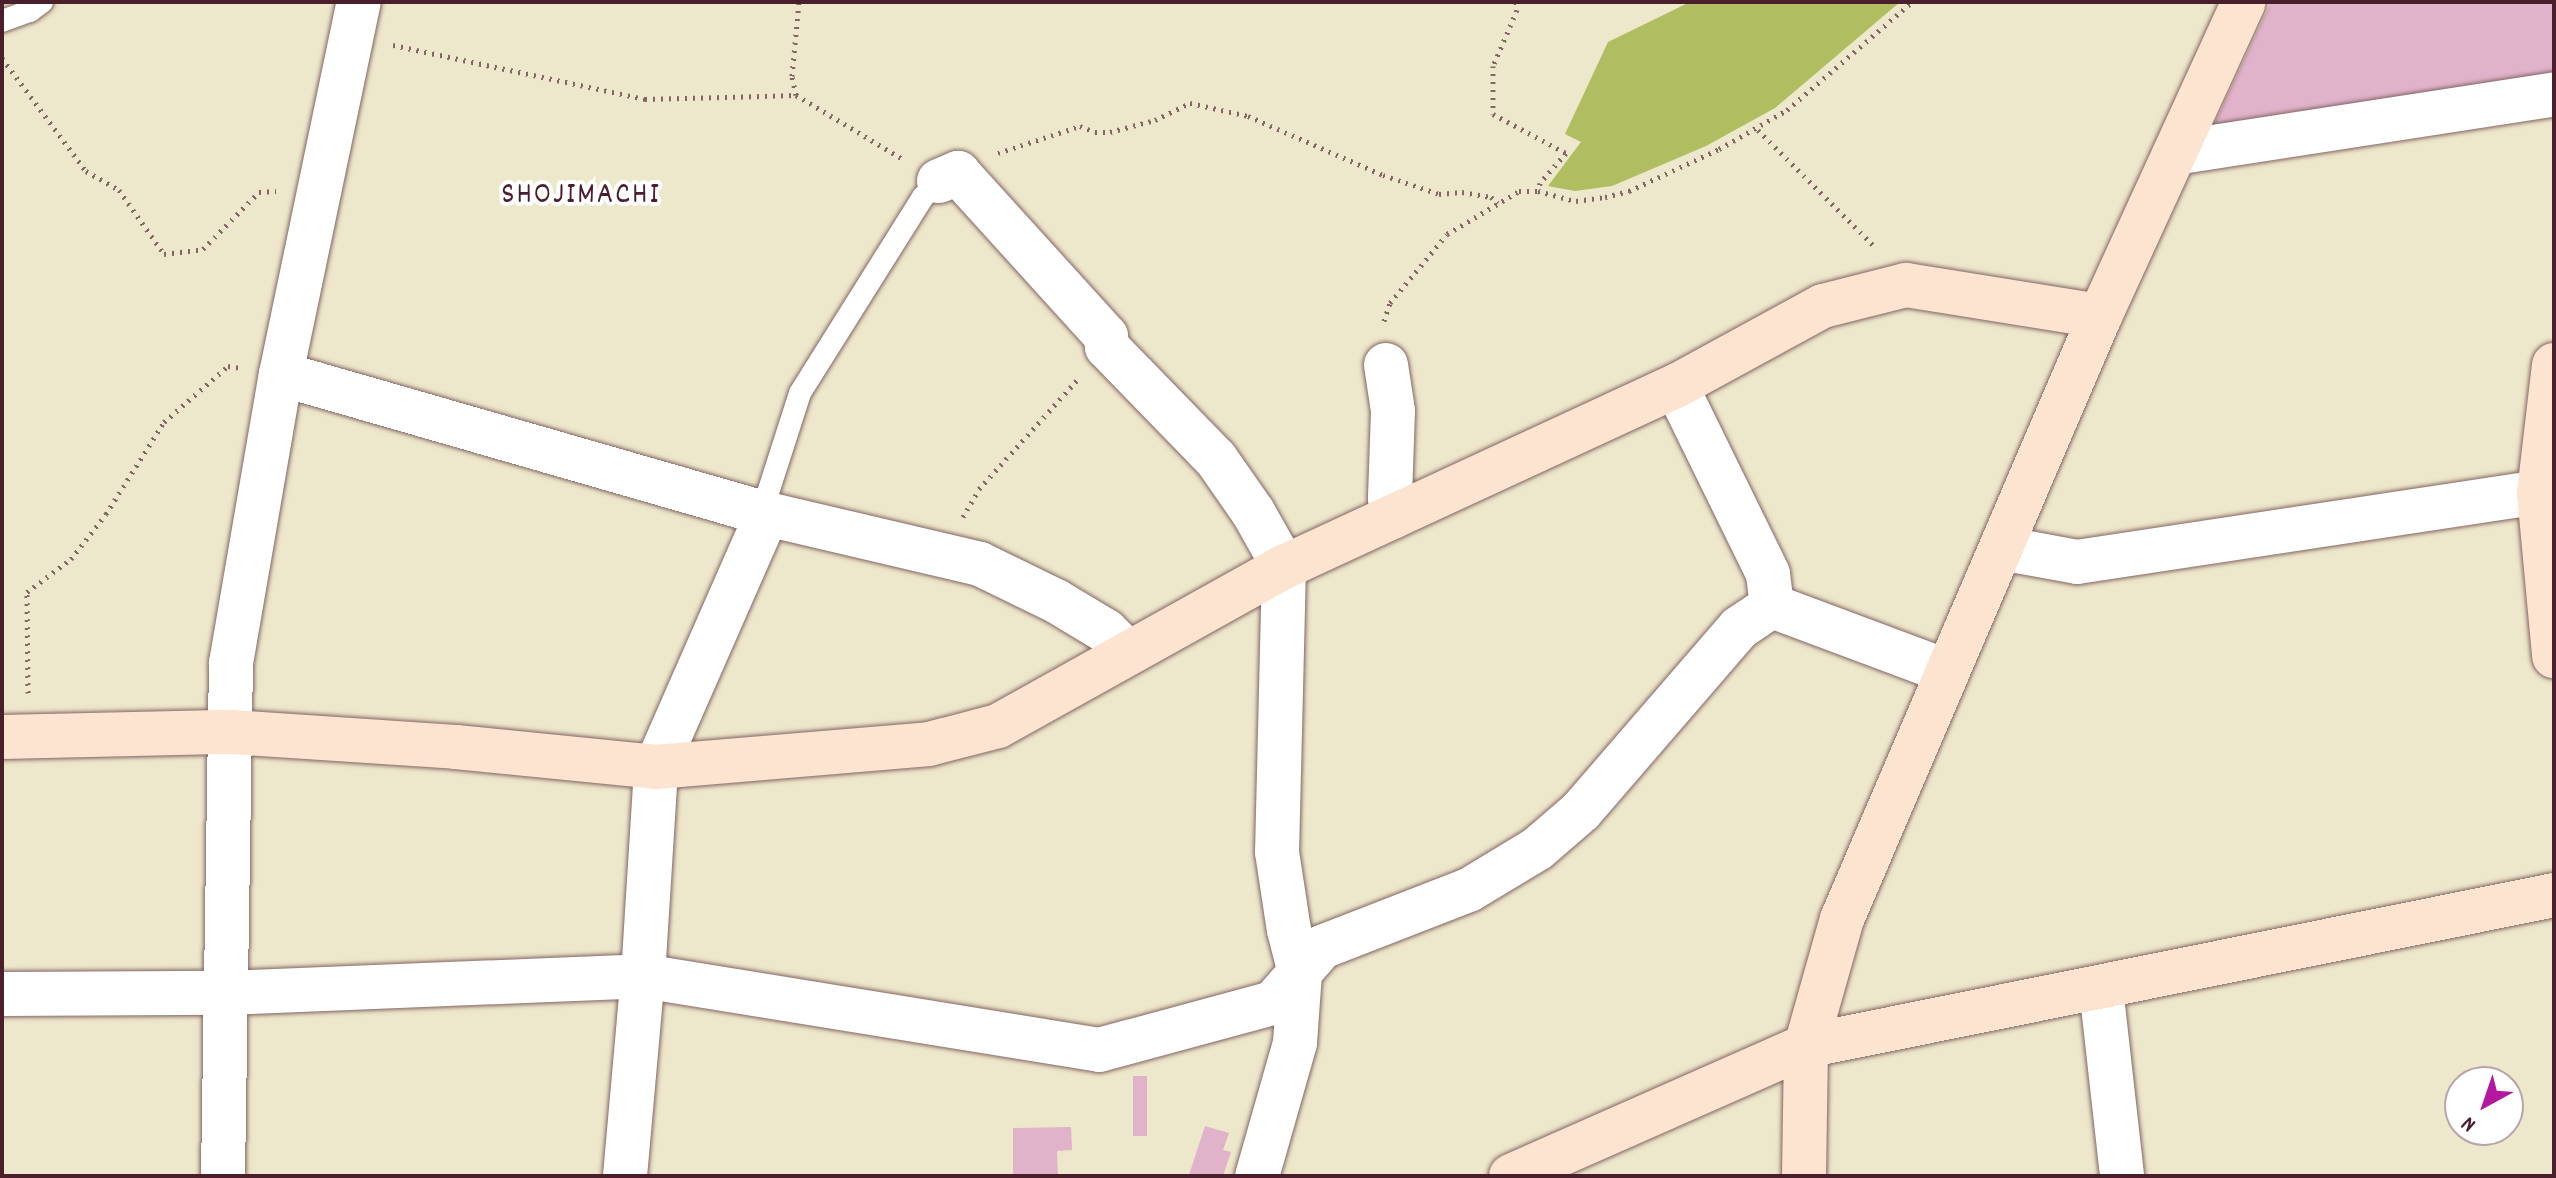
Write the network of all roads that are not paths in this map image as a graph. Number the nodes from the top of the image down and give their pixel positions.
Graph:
1 (42, 2) edge
2 (359, 2) edge
3 (2244, 2) edge
4 (2, 21) edge
5 (2554, 94) edge
6 (2175, 153) junction
7 (948, 177) joint
8 (2100, 316) junction
9 (1386, 365) road end
10 (2554, 365) edge
11 (281, 374) junction
12 (1676, 386) junction
13 (2546, 491) edge
14 (767, 514) junction
15 (1393, 517) junction
16 (2001, 548) junction
17 (1284, 567) junction
18 (1772, 606) junction
19 (1127, 652) junction
20 (2554, 656) edge
21 (1946, 671) junction
22 (231, 732) junction
23 (15, 736) edge
24 (656, 767) junction
25 (2554, 895) edge
26 (1300, 973) junction
27 (643, 976) junction
28 (2101, 988) junction
29 (226, 993) junction
30 (2, 994) edge
31 (1806, 1046) junction
32 (223, 1176) edge
33 (625, 1176) edge
34 (1257, 1176) edge
35 (1511, 1176) edge
36 (1804, 1176) edge
37 (2122, 1176) edge

1 - 4 lane
2 - 11 street
3 - 6 street
5 - 6 street
6 - 8 street
7 - 14 lane
7 - 17 street
8 - 12 street
8 - 16 street
9 - 15 street
10 - 13 street
11 - 14 street
11 - 22 street
12 - 15 street
12 - 18 street
13 - 16 street
13 - 20 street
14 - 19 street
14 - 24 street
15 - 17 street
16 - 21 street
17 - 19 street
17 - 26 street
18 - 21 street
18 - 26 street
19 - 24 street
21 - 31 street
22 - 23 street
22 - 24 street
22 - 29 street
24 - 27 street
25 - 28 street
26 - 27 street
26 - 34 street
27 - 29 street
27 - 33 street
28 - 31 street
28 - 37 street
29 - 30 street
29 - 32 street
31 - 35 street
31 - 36 street

